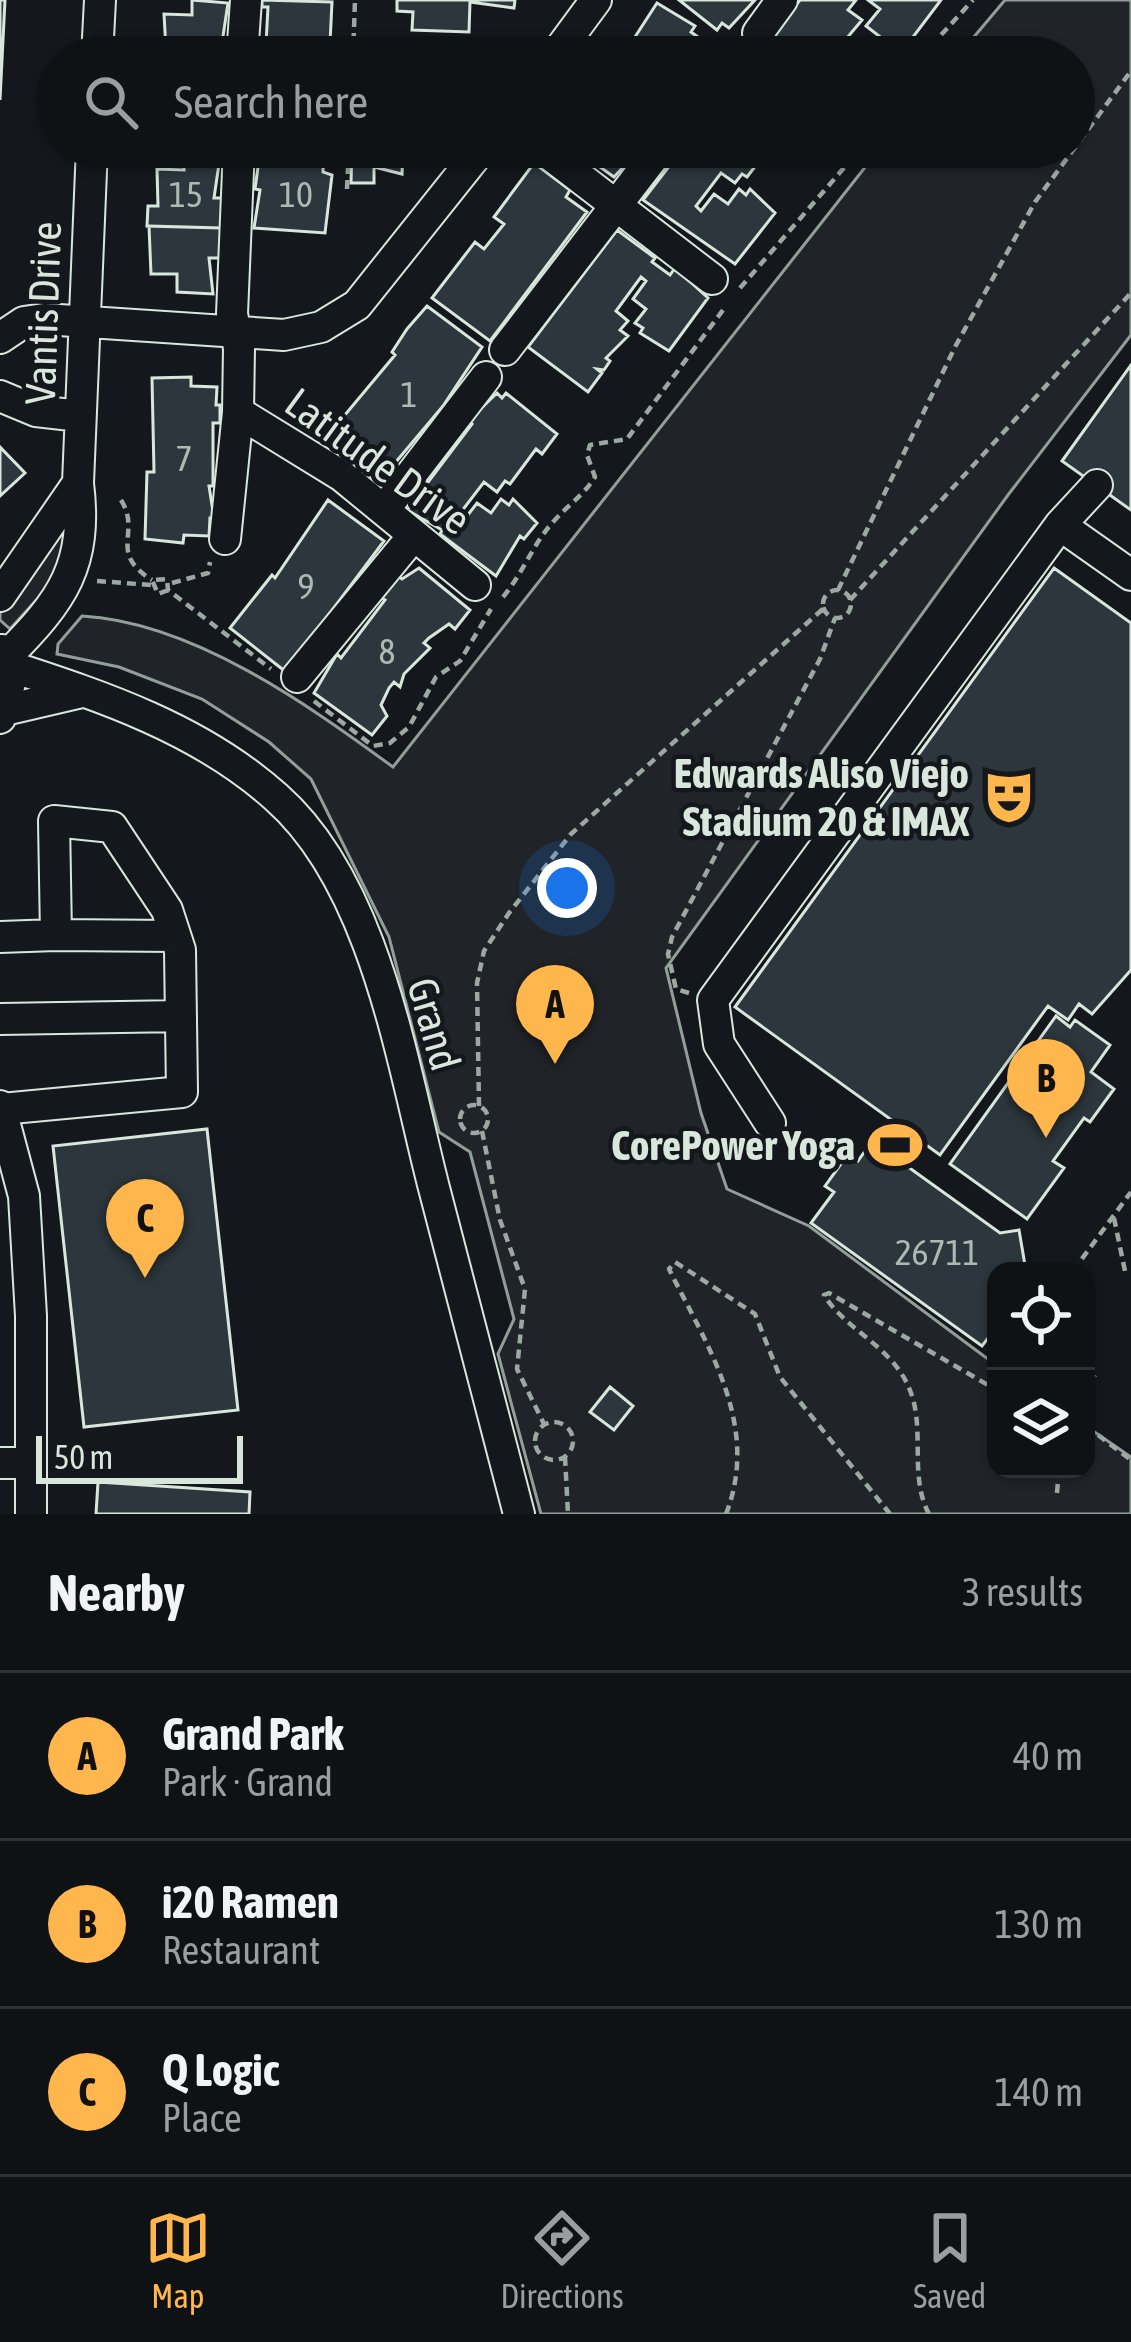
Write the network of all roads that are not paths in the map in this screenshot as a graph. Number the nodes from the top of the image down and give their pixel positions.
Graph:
1 (74, 0) edge
2 (246, 0) edge
3 (596, 0) edge
4 (782, 0) edge
5 (100, 1) edge
6 (758, 33) dead end
7 (98, 36) edge
8 (243, 36) edge
9 (569, 36) edge
10 (91, 168) edge
11 (237, 168) edge
12 (466, 168) edge
13 (567, 168) edge
14 (645, 168) edge
15 (617, 206) junction
16 (712, 279) dead end
17 (84, 320) junction
18 (236, 332) junction
19 (0, 338) edge
20 (505, 350) dead end
21 (486, 377) dead end
22 (0, 396) edge
23 (238, 412) junction
24 (80, 416) junction
25 (78, 483) junction
26 (1096, 485) dead end
27 (384, 510) junction
28 (1060, 525) junction
29 (414, 535) junction
30 (219, 543) road end
31 (1131, 575) edge
32 (475, 585) dead end
33 (0, 596) edge
34 (5, 657) edge
35 (297, 677) dead end
36 (78, 693) junction
37 (3, 714) edge
38 (56, 935) junction
39 (176, 936) junction
40 (0, 938) edge
41 (181, 1016) junction
42 (0, 1019) edge
43 (0, 1108) edge
44 (770, 1123) dead end
45 (15, 1463) edge
46 (31, 1514) edge
47 (519, 1514) edge

1 - 5 street
2 - 8 street
3 - 9 street
4 - 6 street
5 - 7 street
10 - 17 street, Vantis Drive
11 - 18 street, Latitude Drive
12 - 18 street
13 - 15 street
14 - 15 street
15 - 16 street
15 - 20 street
17 - 18 street
17 - 19 street
17 - 24 street, Vantis Drive
18 - 23 street, Latitude Drive
21 - 27 street
22 - 24 street
23 - 27 street, Latitude Drive
23 - 30 street
24 - 25 street, Vantis Drive
25 - 33 street
25 - 34 street, Vantis Drive
26 - 28 street
27 - 29 street, Latitude Drive
28 - 31 street
28 - 44 street
29 - 32 street, Latitude Drive
29 - 35 street
34 - 36 street, Grand
34 - 37 street
36 - 37 street
36 - 47 street, Grand
38 - 39 street
38 - 39 street
38 - 40 street
39 - 41 street
41 - 42 street
41 - 43 street
43 - 45 street
45 - 46 street

